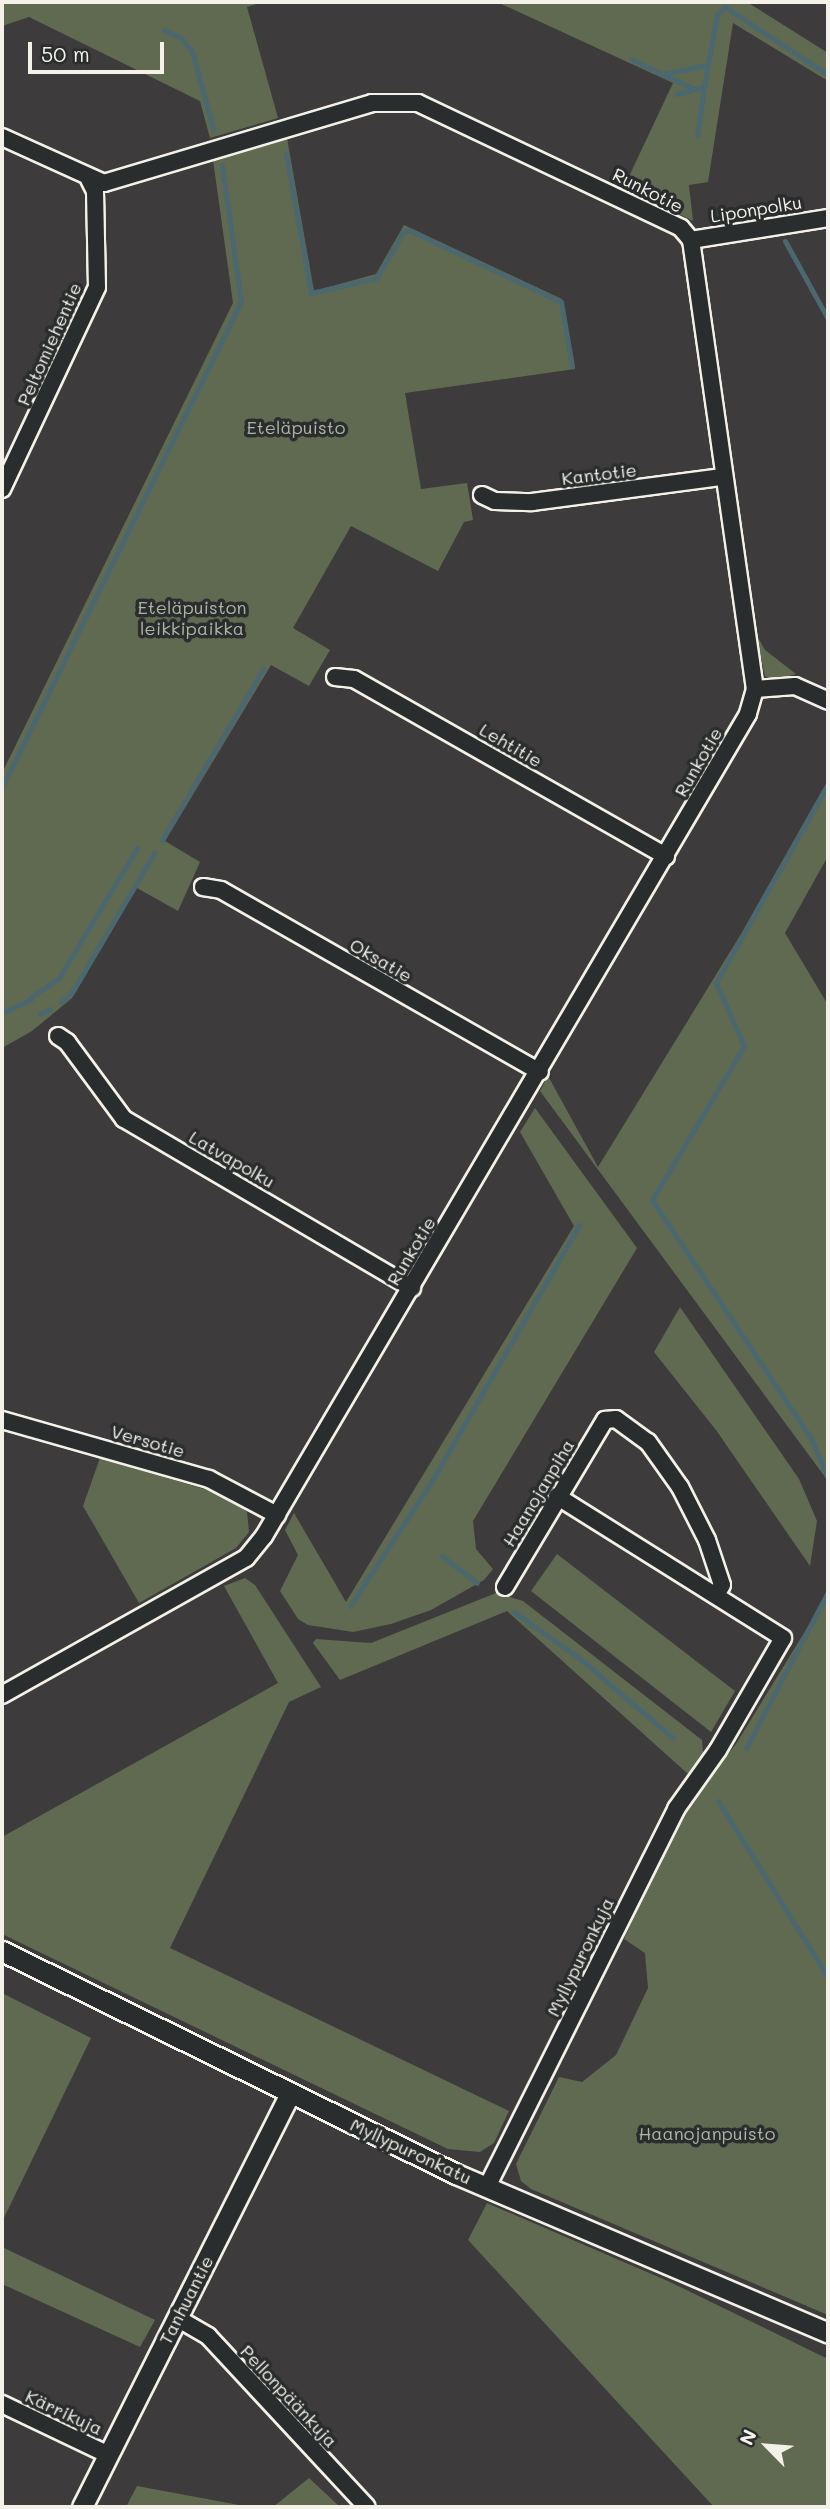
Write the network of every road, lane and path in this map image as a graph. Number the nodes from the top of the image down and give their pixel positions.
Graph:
1 (2, 137) edge
2 (89, 179) junction
3 (828, 218) edge
4 (691, 240) junction
5 (722, 477) junction
6 (2, 489) edge
7 (482, 495) dead end
8 (335, 677) dead end
9 (755, 689) junction
10 (828, 701) edge
11 (666, 856) junction
12 (203, 887) dead end
13 (58, 1036) dead end
14 (540, 1072) junction
15 (412, 1287) junction
16 (2, 1420) edge
17 (557, 1496) junction
18 (277, 1515) junction
19 (505, 1587) dead end
20 (716, 1595) junction
21 (2, 1695) edge
22 (2, 1951) edge
23 (290, 2094) junction
24 (487, 2187) junction
25 (177, 2318) junction
26 (828, 2333) edge
27 (2, 2404) edge
28 (109, 2455) junction
29 (82, 2507) edge
30 (367, 2507) edge

1 - 2 street
2 - 4 street, Runkotie
2 - 6 street, Peltomiehentie
3 - 4 street, Liponpolku
4 - 5 street, Runkotie
5 - 7 street, Kantotie
5 - 9 street, Runkotie
8 - 11 street, Lehtitie
9 - 10 street
9 - 11 street, Runkotie
11 - 14 street, Runkotie
12 - 14 street, Oksatie
13 - 15 street, Latvapolku
14 - 15 street, Runkotie
15 - 18 street, Runkotie
16 - 18 street, Versotie
17 - 19 street, Haanojanpiha
17 - 20 street
17 - 20 street, Haanojanpiha
18 - 21 street, Runkotie
20 - 24 street, Myllypuronkuja
22 - 23 street, Myllypuronkatu
23 - 24 street, Myllypuronkatu
23 - 25 street, Tanhuantie
24 - 26 street, Myllypuronkatu
25 - 28 street, Tanhuantie
25 - 30 street, Pellonpäänkuja
27 - 28 street, Kärrikuja
28 - 29 street, Tanhuantie

